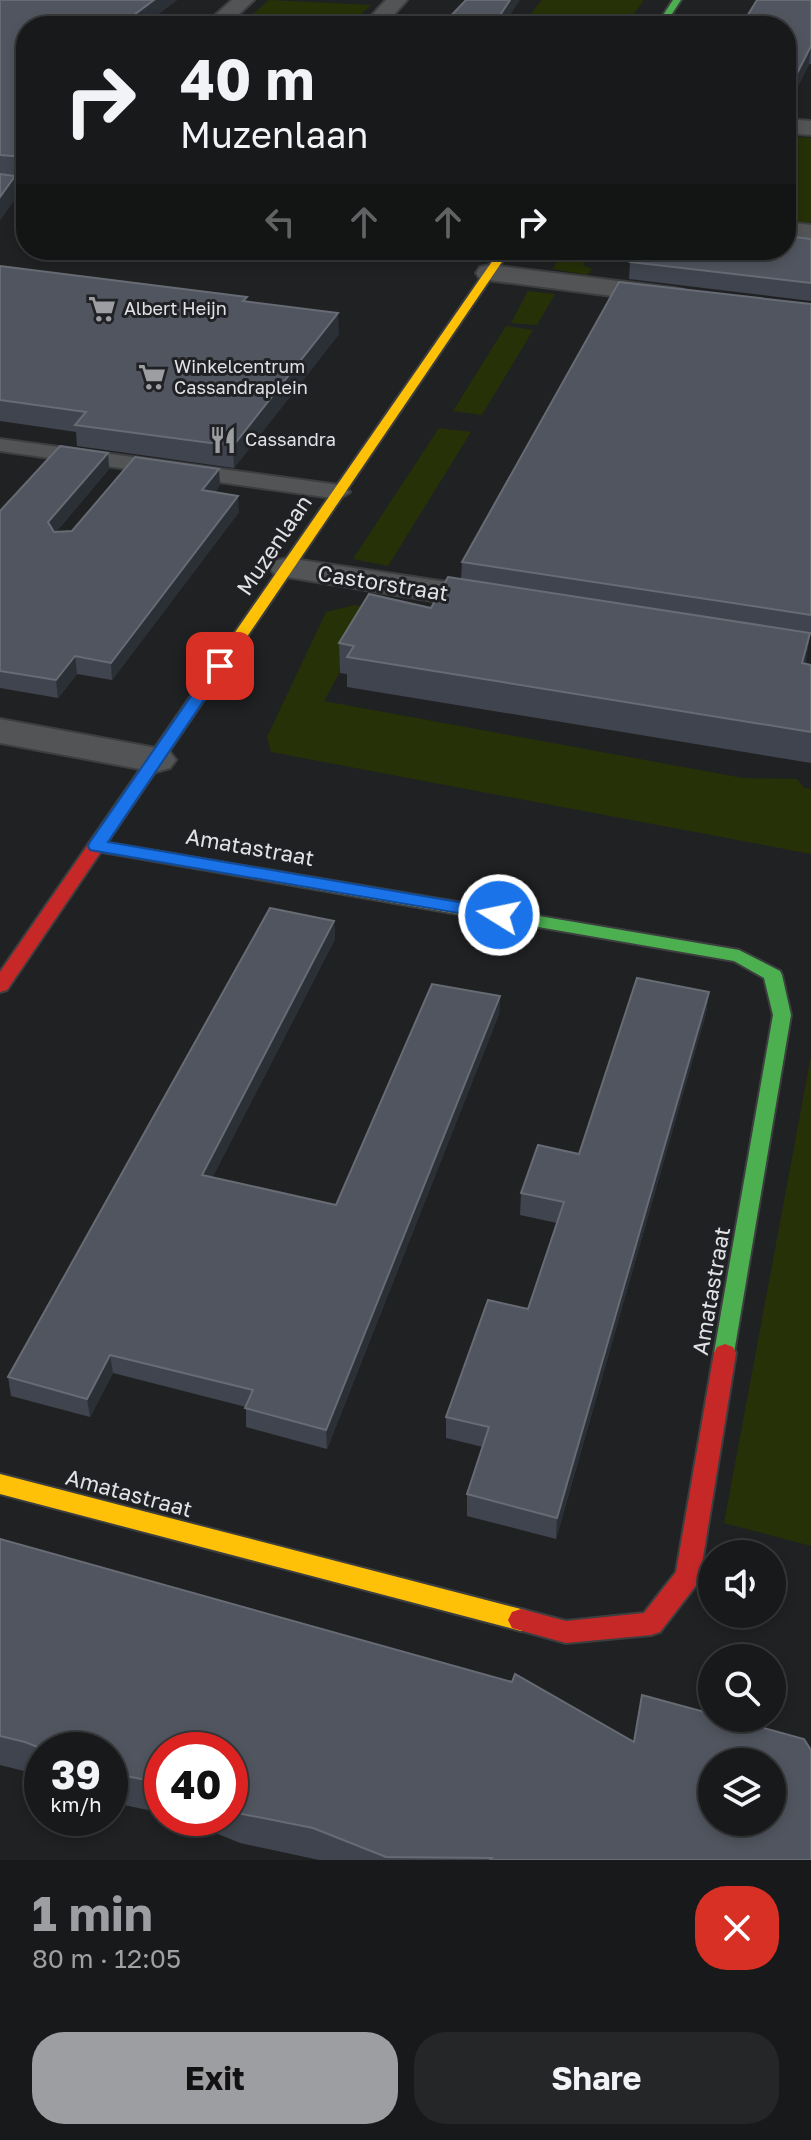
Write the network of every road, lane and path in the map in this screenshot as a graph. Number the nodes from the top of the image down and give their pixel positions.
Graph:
1 (244, 0) edge
2 (395, 0) edge
3 (225, 16) edge
4 (381, 16) edge
5 (498, 261) edge
6 (705, 299) edge
7 (0, 445) edge
8 (130, 463) junction
9 (111, 485) edge
10 (339, 492) junction
11 (287, 568) junction
12 (532, 606) edge
13 (0, 731) edge
14 (156, 760) junction
15 (97, 846) junction
16 (0, 986) edge
17 (0, 1484) edge

1 - 3 street
2 - 4 street
5 - 6 street
5 - 10 street, Muzenlaan
7 - 8 lane
8 - 9 lane
8 - 10 lane
10 - 11 street, Muzenlaan
11 - 12 street, Castorstraat
11 - 14 street, Muzenlaan
13 - 14 street
14 - 15 street, Muzenlaan
15 - 16 street, Muzenlaan
15 - 17 street, Amatastraat

